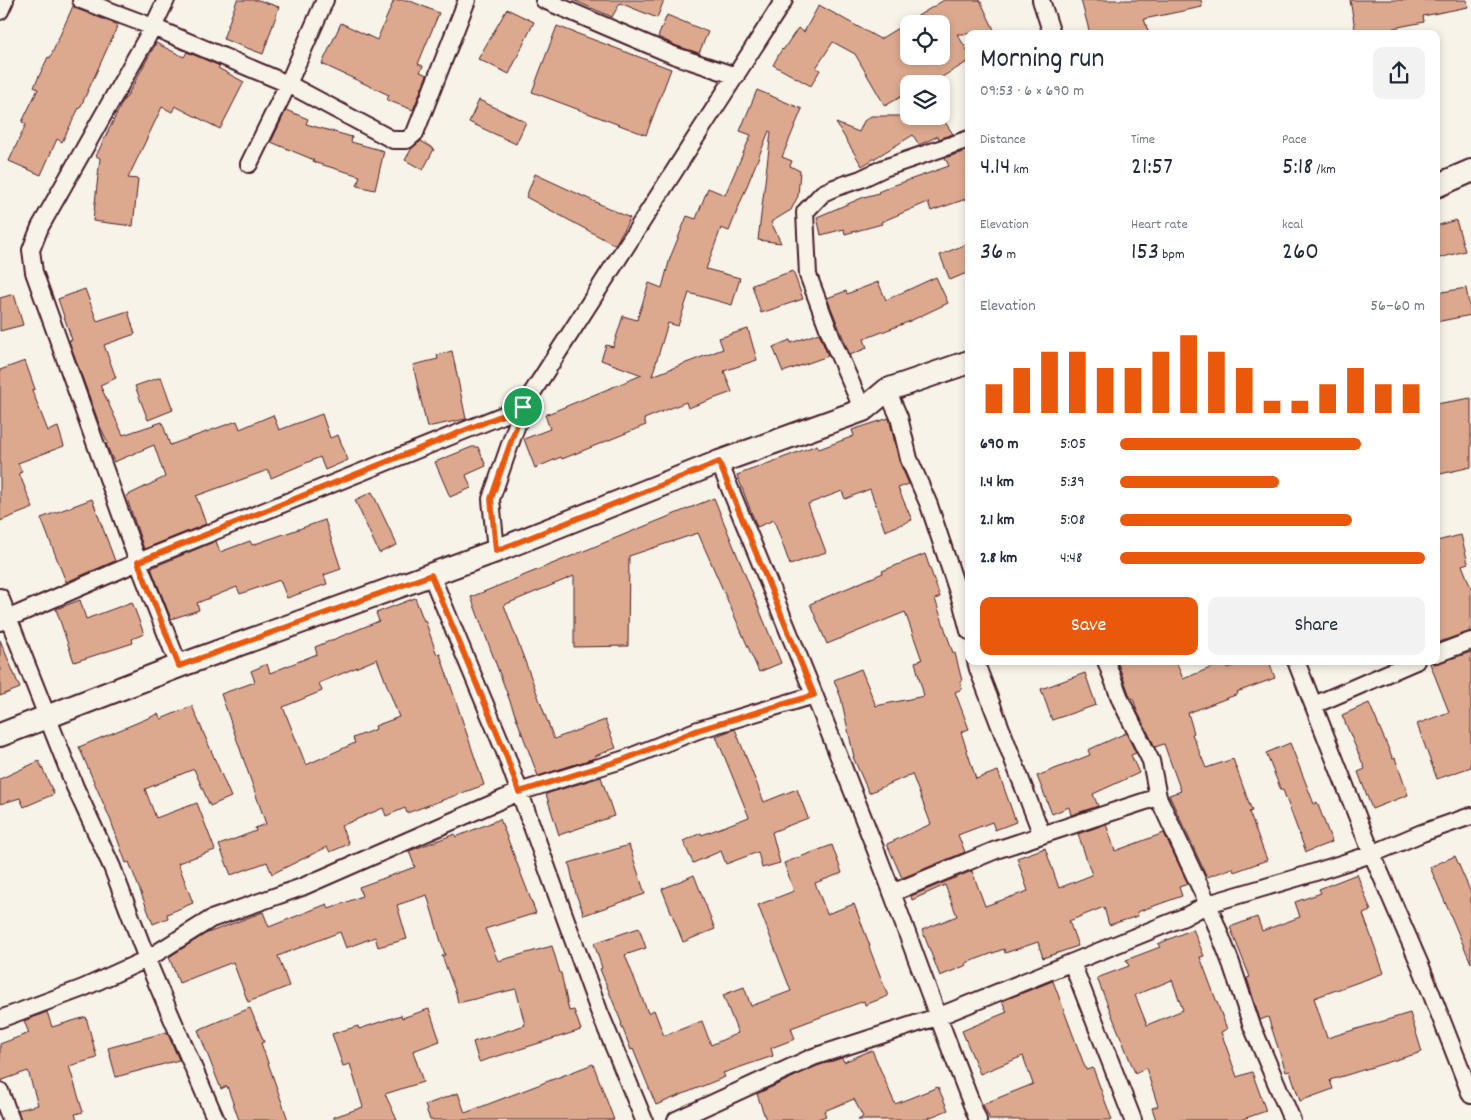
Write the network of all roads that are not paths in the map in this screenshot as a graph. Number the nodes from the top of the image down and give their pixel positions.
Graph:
1 (5, 0) edge
2 (81, 0) edge
3 (166, 0) edge
4 (326, 0) edge
5 (468, 0) edge
6 (544, 0) edge
7 (784, 0) edge
8 (1041, 0) edge
9 (0, 11) edge
10 (153, 27) junction
11 (1051, 30) edge
12 (736, 76) junction
13 (288, 84) junction
14 (965, 140) edge
15 (249, 164) dead end
16 (1471, 171) edge
17 (1440, 184) edge
18 (965, 363) edge
19 (887, 390) junction
20 (523, 407) junction
21 (863, 410) junction
22 (719, 462) junction
23 (496, 551) junction
24 (138, 562) junction
25 (431, 575) junction
26 (0, 596) edge
27 (965, 616) edge
28 (4, 620) edge
29 (1471, 641) edge
30 (1440, 653) edge
31 (978, 665) edge
32 (1108, 665) edge
33 (1298, 665) edge
34 (1407, 665) edge
35 (179, 666) junction
36 (814, 695) junction
37 (1314, 705) junction
38 (47, 716) junction
39 (0, 735) edge
40 (519, 792) junction
41 (1158, 797) junction
42 (1471, 816) edge
43 (1042, 835) junction
44 (1372, 854) junction
45 (892, 893) junction
46 (1208, 904) junction
47 (147, 959) junction
48 (1072, 963) junction
49 (938, 1017) junction
50 (0, 1020) edge
51 (0, 1091) edge
52 (1471, 1095) edge
53 (11, 1120) edge
54 (216, 1120) edge
55 (644, 1120) edge
56 (676, 1120) edge
57 (978, 1120) edge
58 (1133, 1120) edge
59 (1292, 1120) edge

1 - 9 street
2 - 10 street
3 - 10 street
4 - 13 street
5 - 13 street
6 - 12 street
7 - 12 street
8 - 11 street
10 - 13 street
10 - 24 street
12 - 20 street
13 - 15 street
14 - 21 street
16 - 17 street
18 - 19 street
19 - 21 street
19 - 27 street
20 - 23 street
20 - 24 street
21 - 22 street
22 - 23 street
22 - 36 street
23 - 25 street
24 - 28 street
24 - 35 street
25 - 35 street
25 - 40 street
26 - 28 street
28 - 38 street
29 - 30 street
31 - 43 street
32 - 41 street
33 - 37 street
34 - 37 street
35 - 38 street
36 - 40 street
36 - 45 street
37 - 44 street
38 - 39 street
38 - 47 street
40 - 47 street
40 - 55 street
41 - 43 street
41 - 46 street
42 - 44 street
43 - 45 street
44 - 46 street
44 - 52 street
45 - 49 street
46 - 48 street
46 - 59 street
47 - 50 street
47 - 54 street
48 - 49 street
48 - 58 street
49 - 56 street
49 - 57 street
51 - 53 street

